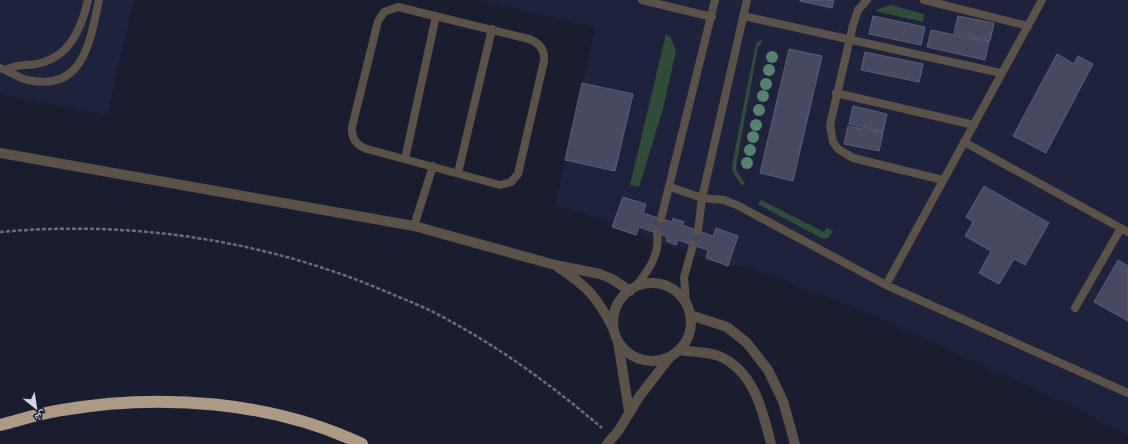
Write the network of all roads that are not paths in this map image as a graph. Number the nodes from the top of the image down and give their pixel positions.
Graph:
1 (88, 0) edge
2 (99, 0) edge
3 (642, 0) edge
4 (716, 0) edge
5 (747, 0) edge
6 (867, 0) edge
7 (924, 0) edge
8 (1042, 0) edge
9 (436, 16) junction
10 (712, 16) junction
11 (743, 16) junction
12 (1028, 26) junction
13 (492, 29) junction
14 (850, 39) junction
15 (3, 69) edge
16 (1001, 73) junction
17 (836, 93) junction
18 (974, 125) junction
19 (964, 142) junction
20 (0, 153) edge
21 (405, 159) junction
22 (433, 166) junction
23 (458, 173) junction
24 (943, 180) junction
25 (670, 188) junction
26 (702, 198) junction
27 (661, 219) dead end
28 (414, 226) junction
29 (698, 230) dead end
30 (1124, 230) edge
31 (657, 233) dead end
32 (693, 245) dead end
33 (555, 265) junction
34 (886, 285) junction
35 (632, 289) junction
36 (686, 302) junction
37 (1075, 308) dead end
38 (690, 315) junction
39 (614, 330) junction
40 (618, 341) junction
41 (679, 350) junction
42 (670, 357) junction
43 (1128, 393) edge
44 (629, 411) junction
45 (0, 425) edge
46 (610, 441) edge
47 (362, 444) edge
48 (771, 444) edge
49 (795, 444) edge

1 - 15 lane
2 - 15 lane
3 - 10 lane
4 - 10 lane
5 - 11 lane
6 - 14 lane
7 - 12 lane
8 - 12 lane
9 - 13 lane
9 - 21 lane
9 - 21 lane
10 - 25 lane
11 - 14 lane
11 - 26 lane
12 - 16 lane
13 - 23 lane
13 - 23 lane
14 - 16 lane
14 - 17 lane
16 - 18 lane
17 - 18 lane
17 - 24 lane
18 - 19 lane
19 - 24 lane
19 - 30 lane
20 - 28 street
21 - 22 lane
22 - 23 lane
22 - 28 lane
24 - 34 lane
25 - 26 lane
25 - 27 lane
26 - 29 lane
26 - 34 lane
28 - 33 street
30 - 37 lane
31 - 35 lane
32 - 36 lane
33 - 35 street
33 - 39 street
34 - 43 lane
35 - 36 street
35 - 39 street
36 - 38 street
38 - 41 street
38 - 49 street
39 - 40 street
40 - 42 street
40 - 44 street
41 - 42 street
41 - 48 street
42 - 44 street
44 - 46 street
45 - 47 highway

